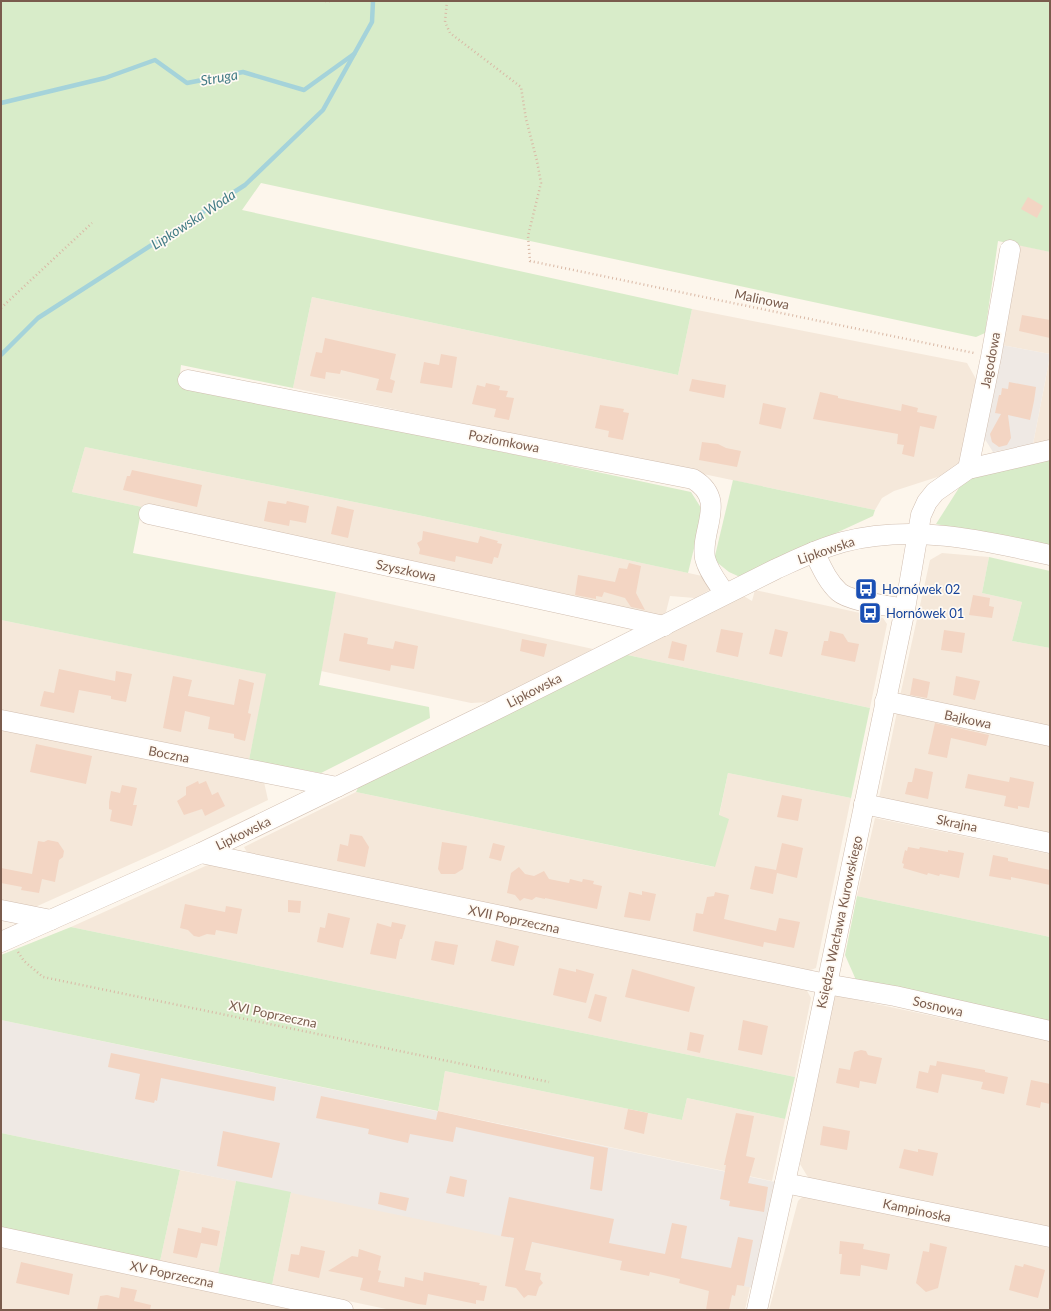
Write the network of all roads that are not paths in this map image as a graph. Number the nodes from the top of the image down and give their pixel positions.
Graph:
1 (1010, 250) dead end
2 (188, 380) dead end
3 (1050, 450) edge
4 (968, 469) junction
5 (149, 514) dead end
6 (919, 534) junction
7 (814, 552) junction
8 (1050, 555) edge
9 (725, 594) junction
10 (905, 609) junction
11 (664, 626) junction
12 (885, 701) junction
13 (1, 720) edge
14 (1050, 736) edge
15 (337, 787) junction
16 (864, 804) junction
17 (1050, 843) edge
18 (201, 853) junction
19 (1, 910) edge
20 (51, 920) junction
21 (5, 940) edge
22 (826, 984) junction
23 (1050, 1031) edge
24 (785, 1183) junction
25 (1, 1237) edge
26 (1050, 1237) edge
27 (343, 1310) edge
28 (757, 1310) edge

1 - 4 street, Jagodowa
2 - 9 street, Poziomkowa
3 - 4 street
4 - 6 street
5 - 11 street, Szyszkowa
6 - 7 street, Lipkowska
6 - 8 street, Lipkowska
6 - 10 street, Księdza Wacława Kurowskiego
7 - 9 street, Lipkowska
7 - 10 street
9 - 11 street, Lipkowska
10 - 12 street, Księdza Wacława Kurowskiego
11 - 15 street, Lipkowska
12 - 14 street, Bajkowa
12 - 16 street, Księdza Wacława Kurowskiego
13 - 15 street, Boczna
15 - 18 street, Lipkowska
16 - 17 street, Skrajna
16 - 22 street, Księdza Wacława Kurowskiego
18 - 20 street, Lipkowska
18 - 22 street, XVII Poprzeczna
19 - 20 street
20 - 21 street, Lipkowska
22 - 23 street, Sosnowa
22 - 24 street, Księdza Wacława Kurowskiego
24 - 26 street, Kampinoska
24 - 28 street, Księdza Wacława Kurowskiego
25 - 27 street, XV Poprzeczna

